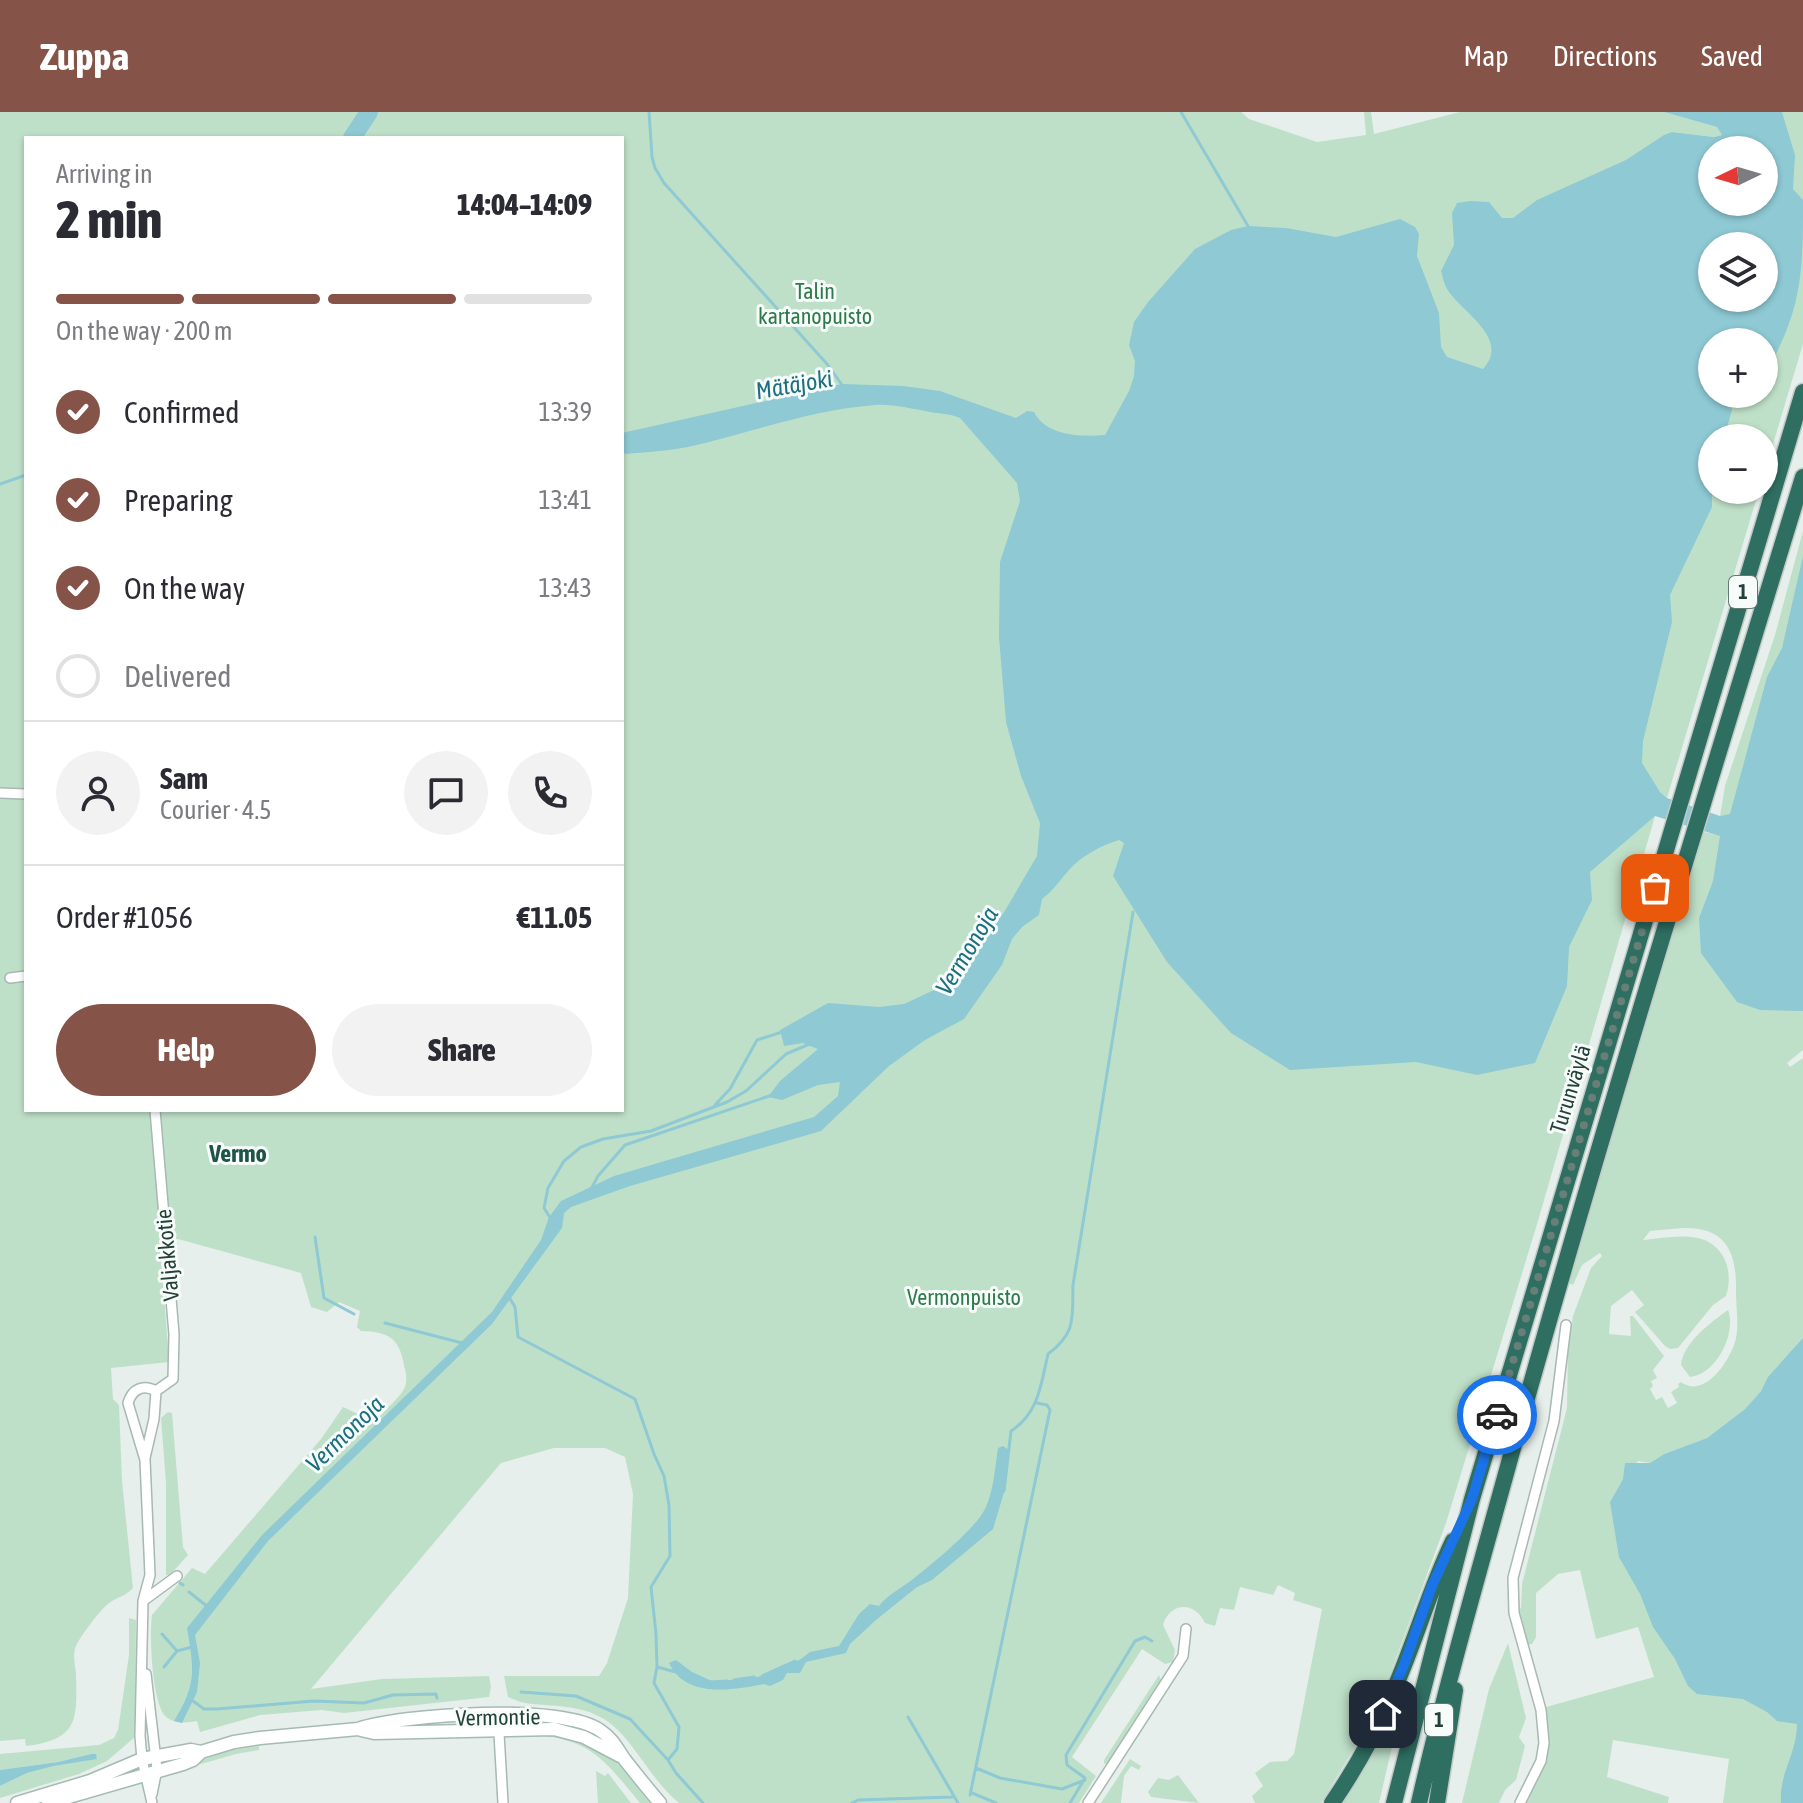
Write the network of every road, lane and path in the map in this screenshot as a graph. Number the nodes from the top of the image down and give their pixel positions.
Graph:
1 (1803, 392) edge
2 (1803, 477) edge
3 (0, 793) edge
4 (24, 794) edge
5 (24, 976) edge
6 (10, 978) dead end
7 (155, 1112) edge
8 (1566, 1325) dead end
9 (156, 1391) junction
10 (145, 1460) junction
11 (1472, 1499) junction
12 (177, 1576) dead end
13 (143, 1601) junction
14 (1186, 1629) dead end
15 (1461, 1637) junction
16 (143, 1659) junction
17 (498, 1722) junction
18 (142, 1759) junction
19 (153, 1766) junction
20 (152, 1800) edge
21 (17, 1803) edge
22 (48, 1803) edge
23 (503, 1803) edge
24 (660, 1803) edge
25 (1088, 1803) edge
26 (1332, 1803) edge
27 (1394, 1803) edge
28 (1419, 1803) edge
29 (1437, 1803) edge
30 (1520, 1803) edge

1 - 11 highway, Turunväylä / 1
2 - 15 highway, Turunväylä / 1
3 - 4 street
5 - 6 street
7 - 9 street, Valjakkotie
8 - 30 street
9 - 10 street, Valjakkotie
9 - 10 street, Valjakkotie
10 - 13 street, Valjakkotie
11 - 26 highway
11 - 27 highway, Turunväylä / 1
12 - 13 street
13 - 16 street, Valjakkotie
14 - 25 street
15 - 28 highway, Turunväylä / 1
15 - 29 highway
16 - 18 street, Valjakkotie
16 - 19 street, Valjakkotie
17 - 19 main road, Vermontie
17 - 23 street
17 - 24 main road, Vermontie
18 - 19 main road, Vermontie
18 - 21 main road, Vermontie
19 - 20 street, Valjakkotie
19 - 22 main road, Vermontie

